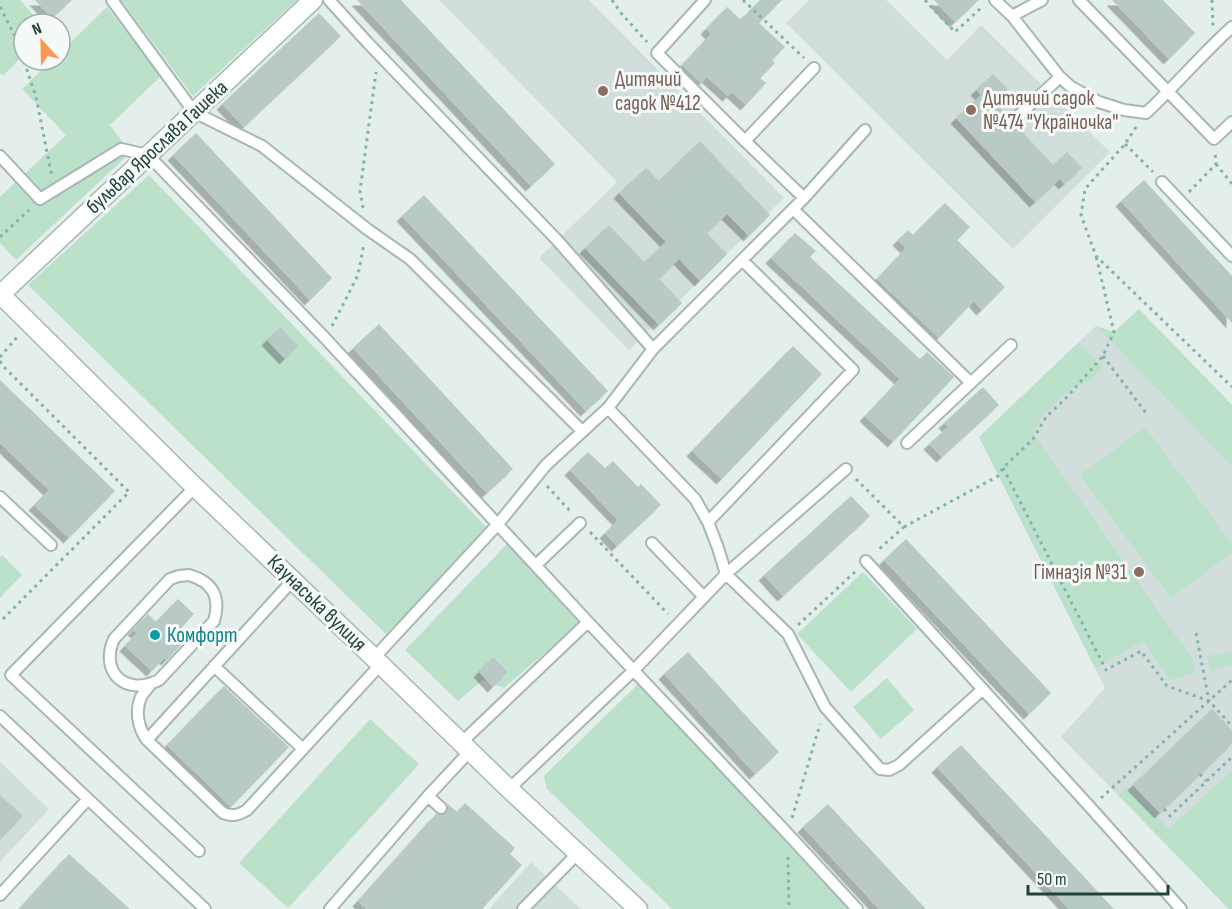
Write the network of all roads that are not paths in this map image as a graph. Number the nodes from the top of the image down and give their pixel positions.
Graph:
1 (112, 0) edge
2 (313, 0) edge
3 (329, 0) edge
4 (705, 0) edge
5 (995, 0) edge
6 (1042, 0) edge
7 (1078, 0) edge
8 (1012, 16) junction
9 (1232, 27) edge
10 (814, 68) road end
11 (1060, 77) junction
12 (1168, 92) junction
13 (194, 112) junction
14 (1016, 118) dead end
15 (1232, 122) edge
16 (865, 130) dead end
17 (745, 141) junction
18 (148, 155) junction
19 (0, 156) edge
20 (1162, 182) road end
21 (804, 198) junction
22 (793, 209) junction
23 (1232, 256) edge
24 (742, 260) junction
25 (0, 294) edge
26 (1011, 345) dead end
27 (652, 349) junction
28 (971, 383) junction
29 (608, 408) junction
30 (582, 431) junction
31 (907, 443) dead end
32 (846, 469) dead end
33 (195, 487) junction
34 (0, 497) edge
35 (708, 522) junction
36 (580, 523) road end
37 (498, 524) junction
38 (652, 543) dead end
39 (51, 545) dead end
40 (866, 561) dead end
41 (536, 565) junction
42 (726, 574) junction
43 (293, 580) junction
44 (704, 597) junction
45 (588, 622) junction
46 (378, 661) junction
47 (214, 666) junction
48 (634, 670) junction
49 (150, 685) junction
50 (982, 689) junction
51 (0, 716) edge
52 (147, 740) junction
53 (466, 747) junction
54 (303, 748) junction
55 (509, 789) junction
56 (428, 796) junction
57 (88, 799) junction
58 (441, 808) dead end
59 (199, 851) dead end
60 (578, 853) junction
61 (0, 895) edge
62 (205, 909) edge
63 (330, 909) edge
64 (523, 909) edge
65 (638, 909) edge
66 (857, 909) edge
67 (1181, 909) edge

1 - 13 lane
2 - 13 street, бульвар Ярослава Гашека
3 - 27 lane
4 - 17 lane
5 - 8 lane
6 - 8 lane
7 - 12 lane
8 - 11 lane
9 - 12 lane
10 - 17 lane
11 - 12 lane
11 - 14 lane
12 - 15 lane
13 - 18 street, бульвар Ярослава Гашека
13 - 30 lane
16 - 21 lane
17 - 21 lane
18 - 19 lane
18 - 25 street, бульвар Ярослава Гашека
18 - 37 lane
20 - 23 lane
21 - 22 lane
22 - 24 lane
22 - 28 lane
24 - 27 lane
24 - 35 lane
25 - 33 street, Каунаська вулиця
26 - 28 lane
27 - 29 lane
28 - 31 lane
29 - 30 lane
29 - 35 lane
30 - 37 lane
32 - 42 lane
33 - 43 street, Каунаська вулиця
33 - 59 lane
34 - 39 lane
35 - 42 lane
36 - 41 lane
37 - 41 lane
37 - 46 lane
38 - 44 lane
40 - 50 lane
41 - 45 lane
42 - 44 lane
42 - 50 lane
43 - 46 street, Каунаська вулиця
43 - 47 lane
44 - 48 lane
45 - 48 lane
45 - 53 lane
46 - 53 street, Каунаська вулиця
46 - 54 lane
47 - 52 lane
47 - 54 lane
48 - 55 lane
48 - 66 lane
49 - 49 lane
49 - 52 lane
50 - 67 lane
51 - 57 lane
52 - 54 lane
53 - 55 street, Каунаська вулиця
53 - 56 lane
55 - 60 street, Каунаська вулиця
56 - 58 lane
56 - 63 lane
57 - 61 lane
57 - 62 lane
60 - 64 lane
60 - 65 street, Каунаська вулиця

